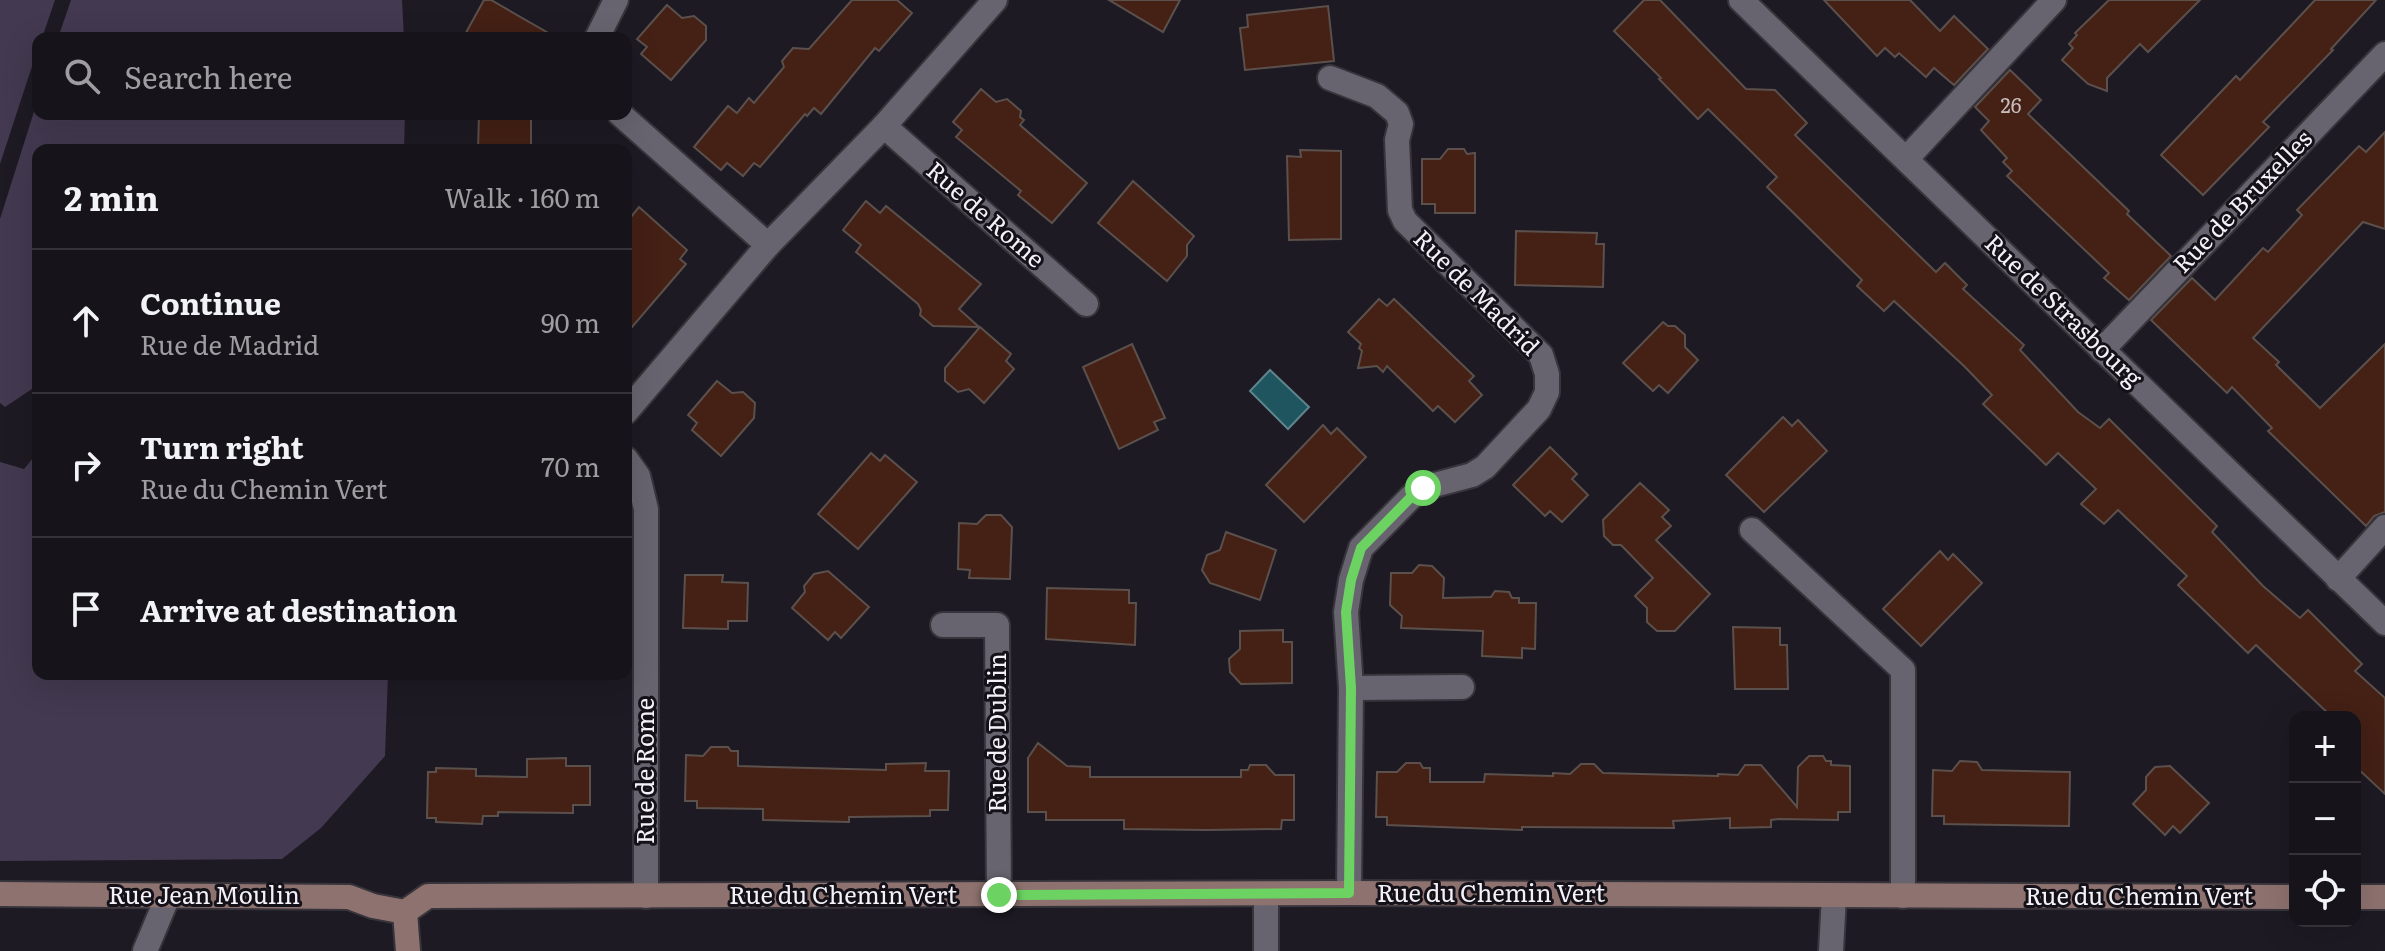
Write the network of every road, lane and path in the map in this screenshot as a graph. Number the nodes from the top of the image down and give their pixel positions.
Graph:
1 (616, 0) edge
2 (995, 0) edge
3 (1741, 0) edge
4 (2054, 0) edge
5 (600, 32) edge
6 (2385, 54) edge
7 (1330, 78) dead end
8 (627, 120) edge
9 (884, 126) junction
10 (1907, 158) junction
11 (768, 245) junction
12 (1086, 304) dead end
13 (2102, 350) junction
14 (632, 405) edge
15 (632, 468) edge
16 (2385, 527) edge
17 (1752, 530) dead end
18 (2338, 579) junction
19 (2385, 623) edge
20 (943, 625) dead end
21 (1462, 687) dead end
22 (1351, 688) junction
23 (1349, 893) junction
24 (0, 894) edge
25 (1266, 894) junction
26 (999, 895) junction
27 (168, 896) junction
28 (646, 896) junction
29 (1834, 896) junction
30 (1903, 896) junction
31 (2289, 897) edge
32 (2361, 897) edge
33 (2385, 897) edge
34 (405, 912) junction
35 (145, 951) edge
36 (408, 951) edge
37 (1266, 951) edge
38 (1831, 951) edge

1 - 5 street
2 - 9 street
3 - 10 street, Rue de Strasbourg
4 - 10 street
6 - 13 street, Rue de Bruxelles
7 - 22 street, Rue de Madrid
8 - 11 street
9 - 11 street
9 - 12 street, Rue de Rome
10 - 13 street, Rue de Strasbourg
11 - 14 street
13 - 18 street, Rue de Strasbourg
15 - 28 street, Rue de Rome
16 - 18 street
17 - 30 street
18 - 19 street, Rue de Strasbourg
20 - 26 street, Rue de Dublin
21 - 22 street
22 - 23 street, Rue de Madrid
23 - 25 street, Rue du Chemin Vert
23 - 29 street, Rue du Chemin Vert
24 - 27 street, Rue Jean Moulin
25 - 26 street, Rue du Chemin Vert
25 - 37 street
26 - 28 street, Rue du Chemin Vert
27 - 34 street, Rue Jean Moulin
27 - 35 street
28 - 34 street, Rue du Chemin Vert
29 - 30 street, Rue du Chemin Vert
29 - 38 street
30 - 31 street, Rue du Chemin Vert
32 - 33 street
34 - 36 street

